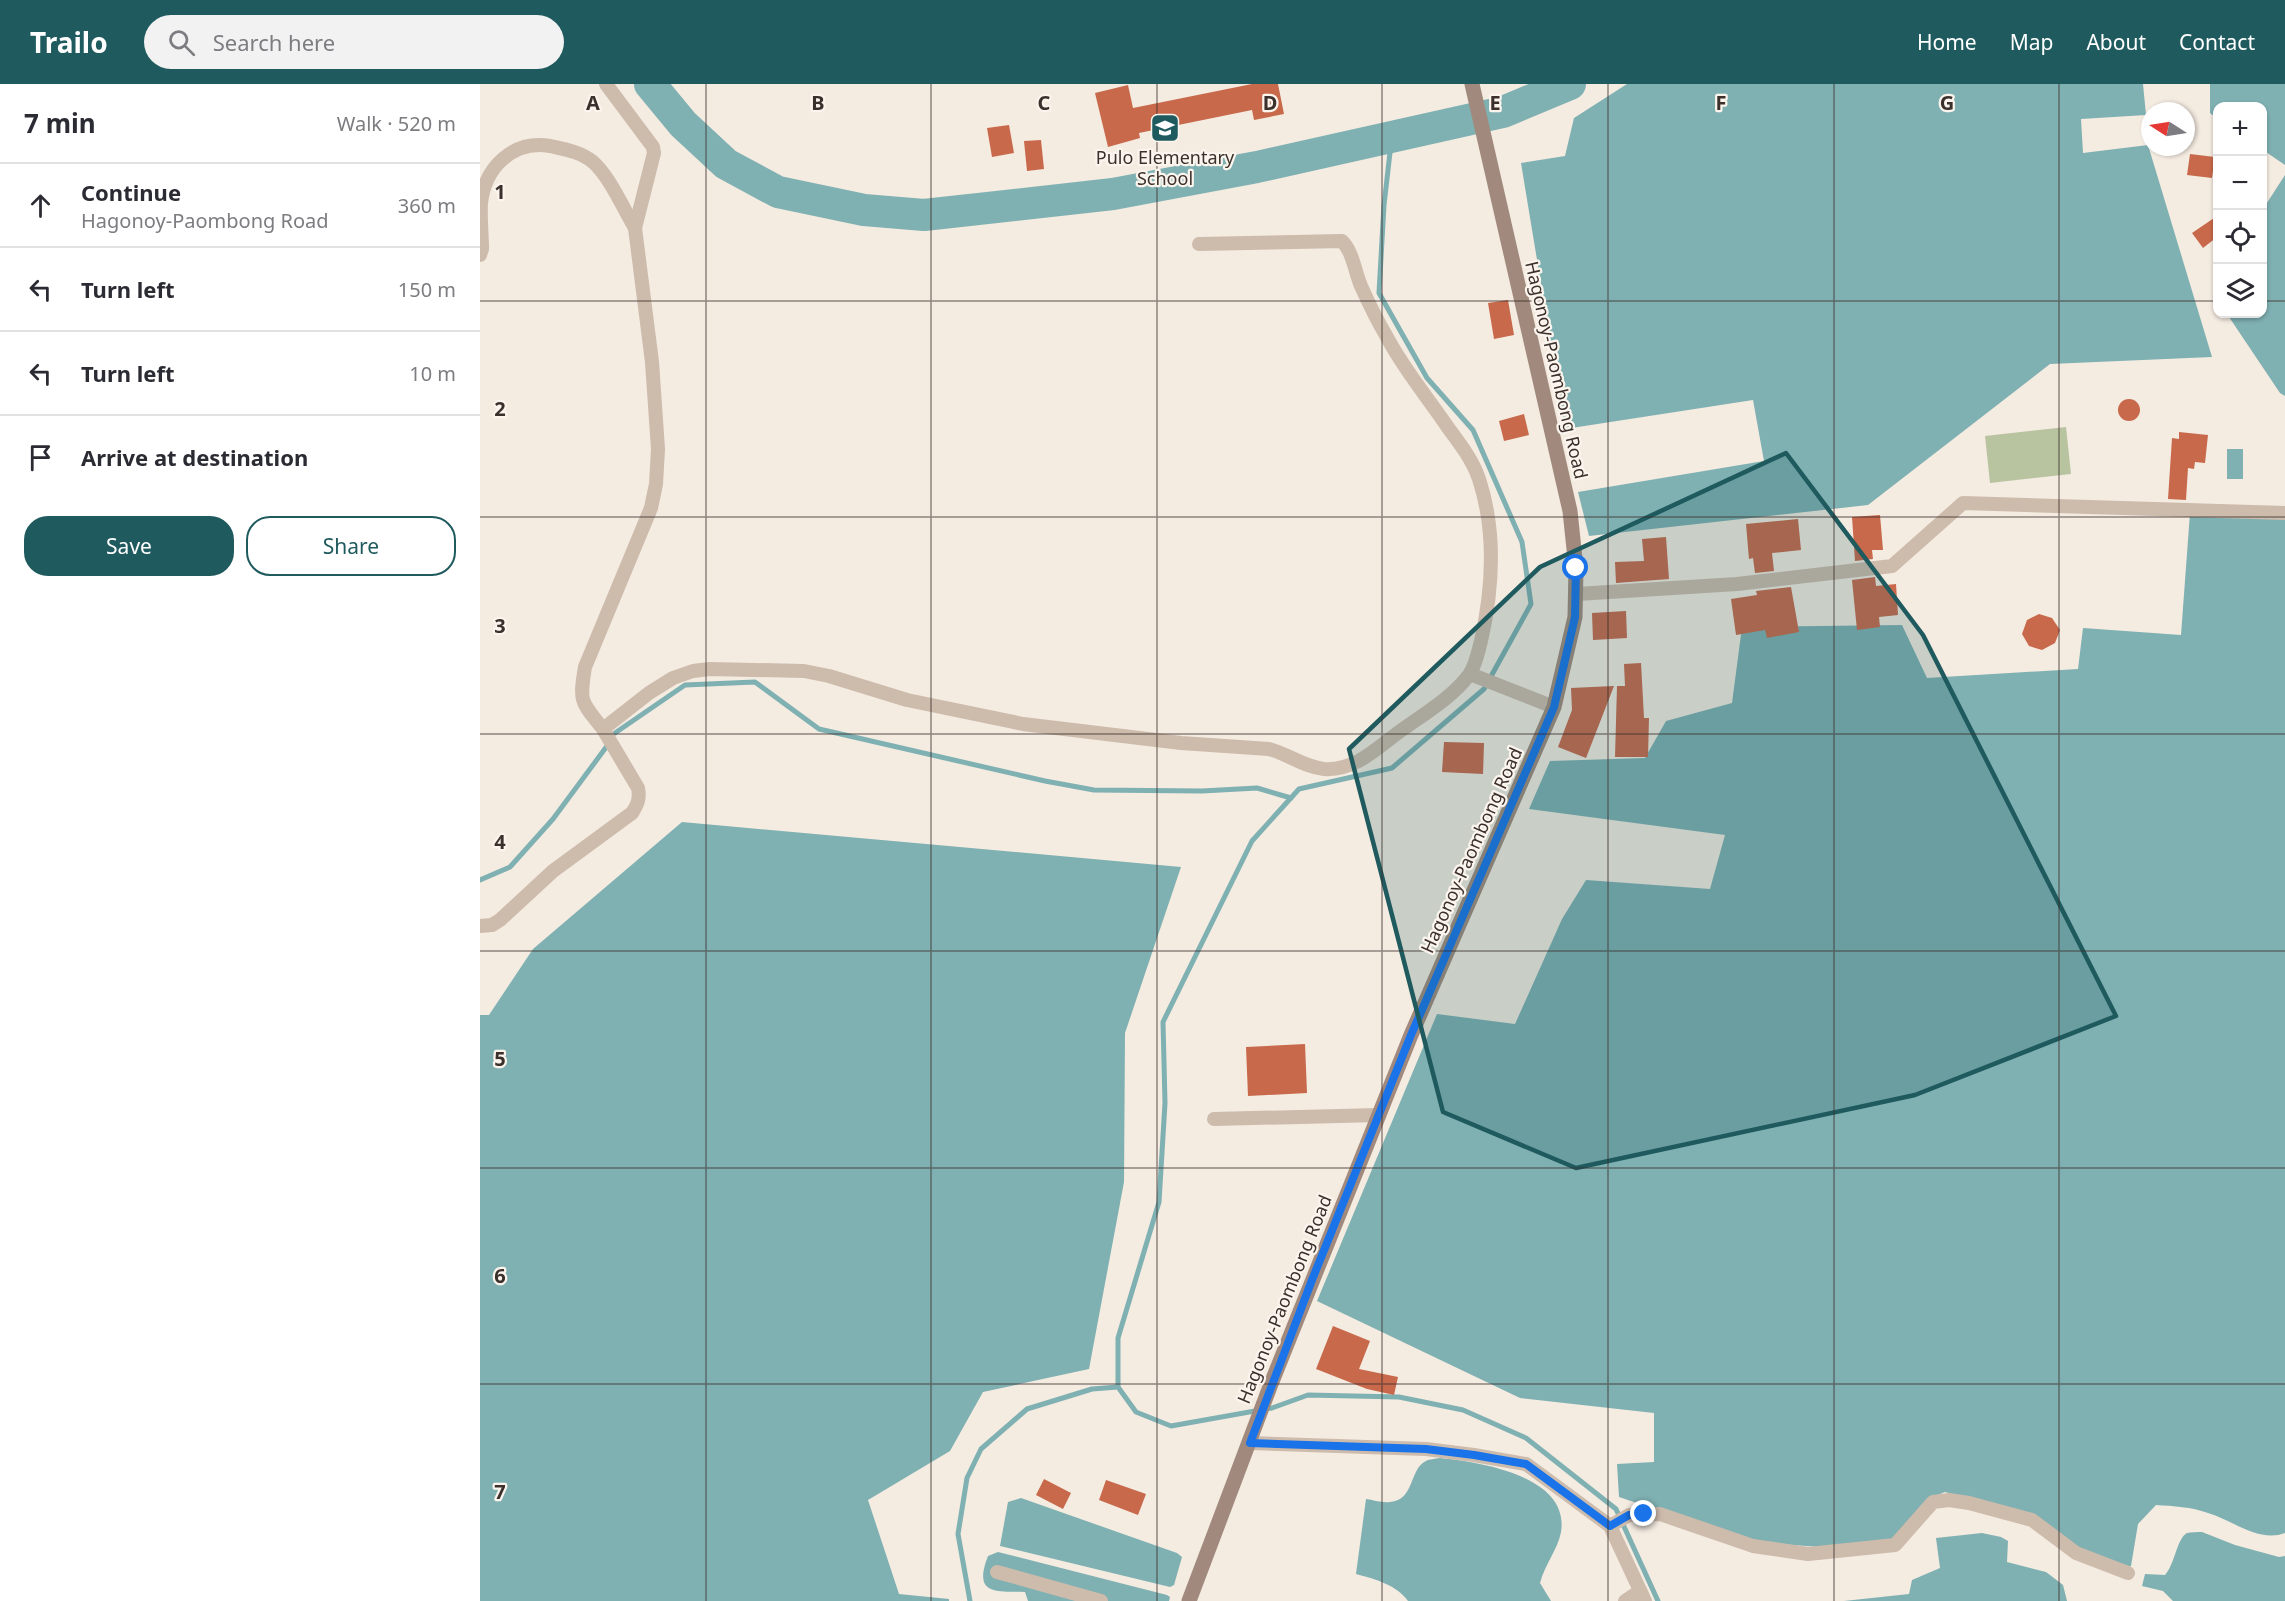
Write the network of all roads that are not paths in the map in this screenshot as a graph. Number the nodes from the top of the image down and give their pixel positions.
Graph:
1 (606, 84) edge
2 (1472, 84) edge
3 (635, 228) junction
4 (1199, 244) dead end
5 (480, 255) edge
6 (2285, 513) edge
7 (1577, 594) junction
8 (1470, 674) junction
9 (1554, 707) junction
10 (603, 729) junction
11 (480, 926) edge
12 (1379, 1115) junction
13 (1214, 1119) dead end
14 (1252, 1436) junction
15 (1611, 1524) junction
16 (997, 1572) dead end
17 (2128, 1573) dead end
18 (1642, 1596) edge
19 (1101, 1601) edge
20 (1189, 1601) edge
21 (1625, 1601) edge

1 - 3 street
2 - 7 main road, Hagonoy-Paombong Road
3 - 5 street
3 - 10 street
4 - 8 street
6 - 7 street
7 - 9 main road, Hagonoy-Paombong Road
8 - 9 street
8 - 10 street
9 - 12 main road, Hagonoy-Paombong Road
10 - 11 street
12 - 13 street
12 - 14 main road, Hagonoy-Paombong Road
14 - 15 street
14 - 20 main road, Hagonoy-Paombong Road
15 - 17 street
15 - 18 street
16 - 19 street
18 - 21 street

